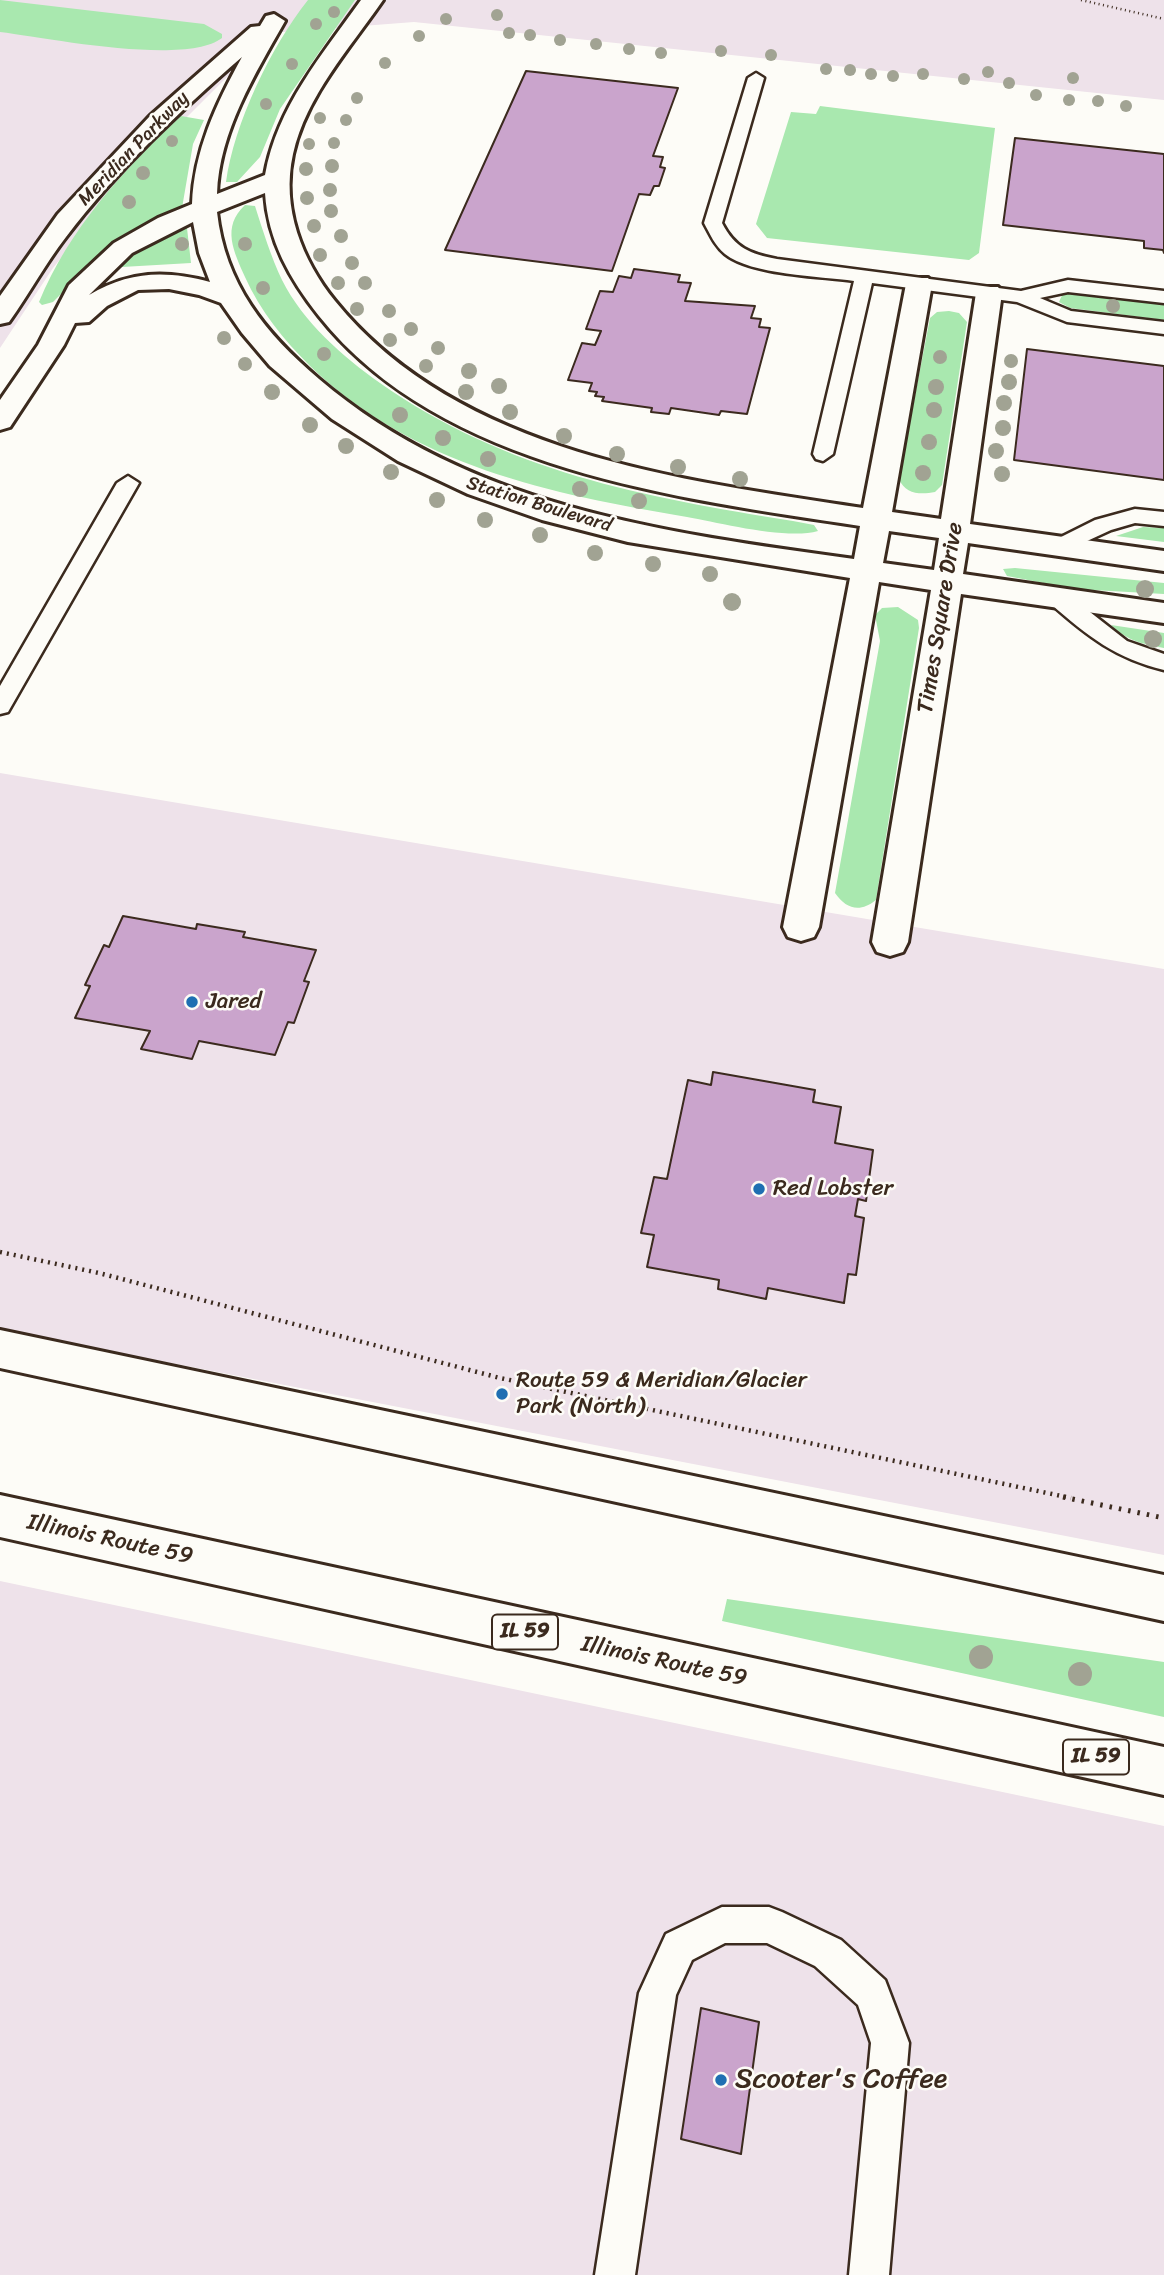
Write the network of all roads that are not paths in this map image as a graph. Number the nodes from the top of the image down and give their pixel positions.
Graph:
1 (289, 0) edge
2 (372, 0) edge
3 (274, 21) junction
4 (756, 78) dead end
5 (277, 179) junction
6 (204, 211) junction
7 (864, 277) junction
8 (1164, 278) edge
9 (919, 284) junction
10 (1116, 291) junction
11 (989, 293) junction
12 (229, 297) junction
13 (1164, 297) edge
14 (1020, 298) junction
15 (0, 316) edge
16 (1164, 328) edge
17 (51, 345) junction
18 (0, 421) edge
19 (823, 454) dead end
20 (128, 483) dead end
21 (876, 519) junction
22 (1164, 519) edge
23 (955, 531) junction
24 (1061, 546) junction
25 (1164, 561) edge
26 (868, 571) junction
27 (947, 583) junction
28 (1059, 598) junction
29 (1164, 613) edge
30 (1164, 662) edge
31 (0, 706) edge
32 (801, 927) dead end
33 (890, 942) dead end
34 (0, 1349) edge
35 (0, 1516) edge
36 (1164, 1598) edge
37 (1164, 1771) edge
38 (615, 2275) edge
39 (869, 2275) edge

1 - 3 street, Meridian Parkway
2 - 5 street
3 - 6 street, Station Boulevard
3 - 15 street, Meridian Parkway
4 - 7 lane
5 - 6 street
5 - 21 street
6 - 12 street, Station Boulevard
6 - 17 street
7 - 9 lane
7 - 19 lane
8 - 10 lane
9 - 11 lane
9 - 21 street
10 - 13 lane
10 - 14 lane
11 - 14 lane
11 - 23 street, Times Square Drive
12 - 17 street
12 - 26 street, Station Boulevard
14 - 16 lane
17 - 18 street
20 - 31 lane
21 - 23 street
21 - 26 street
22 - 24 lane
23 - 24 street
23 - 27 street, Times Square Drive
24 - 25 street
26 - 27 street, Station Boulevard
26 - 32 street
27 - 28 street, Station Boulevard
27 - 33 street, Times Square Drive
28 - 29 street, Station Boulevard
28 - 30 lane
34 - 36 street
35 - 37 street, Illinois Route 59 / IL 59
38 - 39 lane

